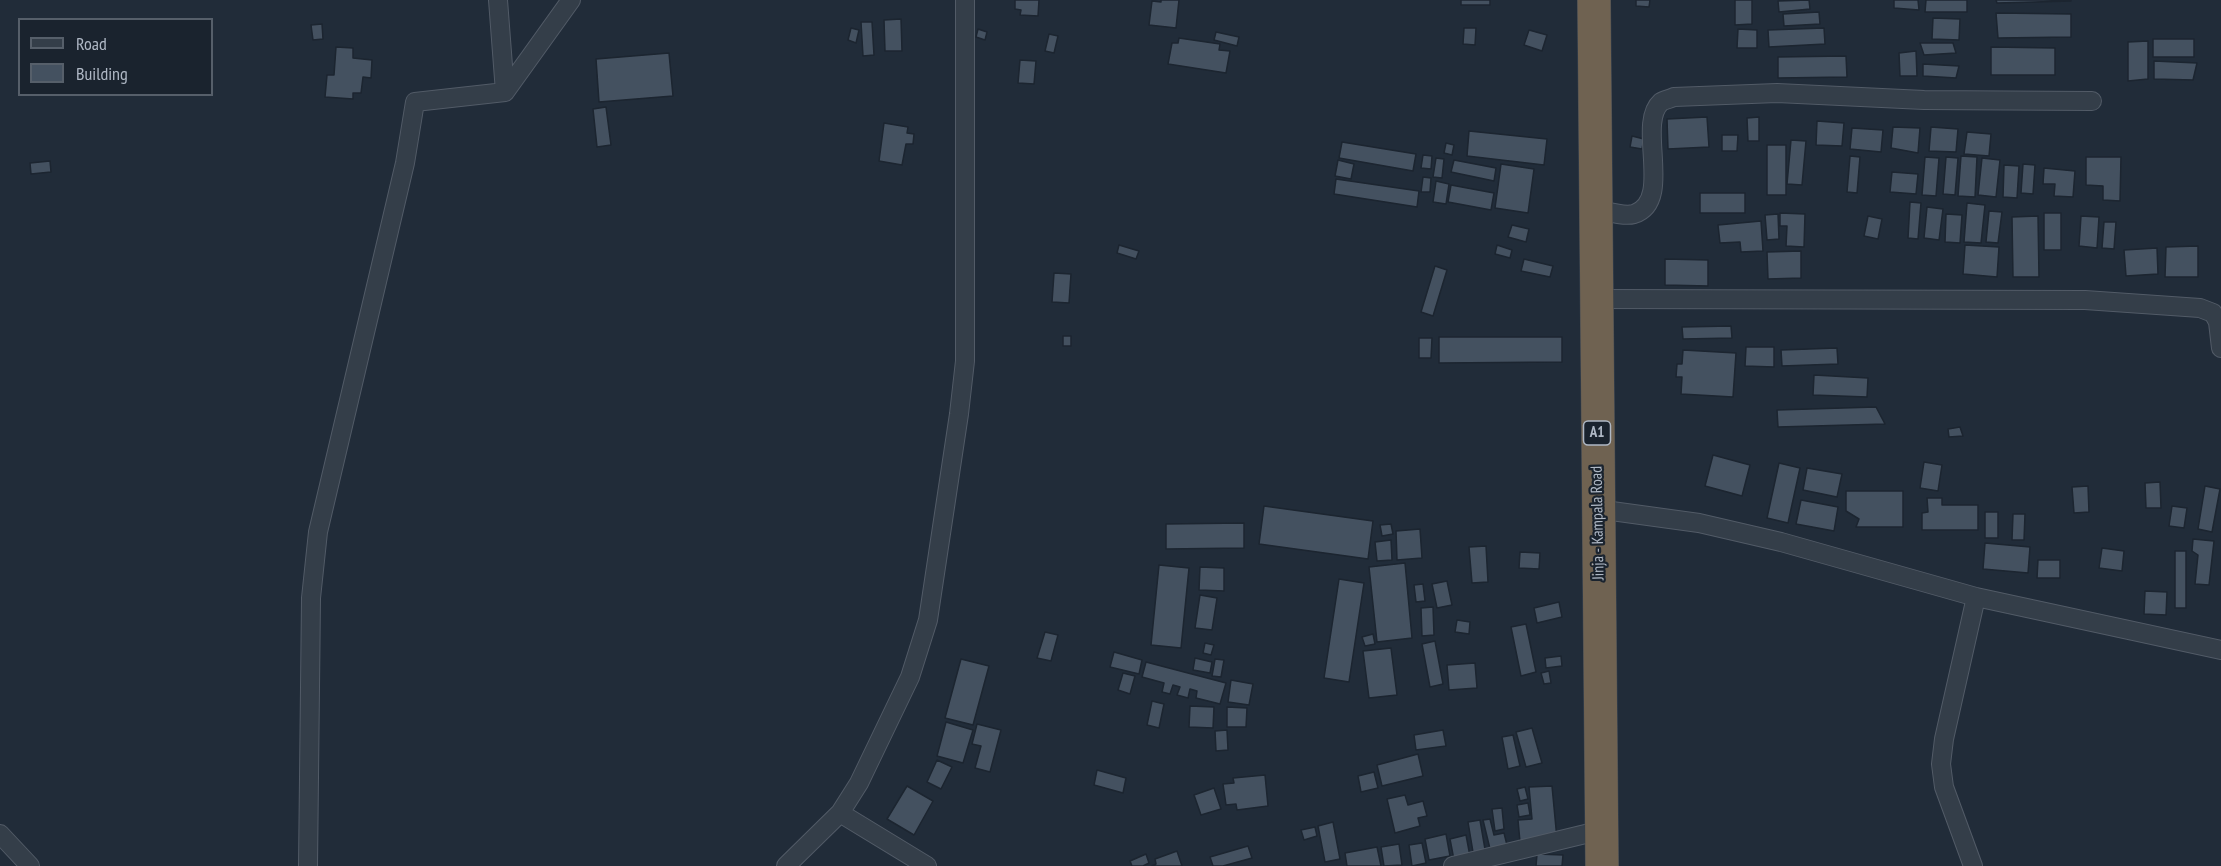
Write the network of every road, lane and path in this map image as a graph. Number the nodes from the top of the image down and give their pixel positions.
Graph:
1 (498, 0) edge
2 (571, 0) edge
3 (965, 0) edge
4 (1594, 0) edge
5 (505, 92) junction
6 (2092, 101) dead end
7 (1597, 209) junction
8 (1595, 299) junction
9 (2221, 348) edge
10 (1597, 509) junction
11 (1976, 597) junction
12 (2221, 650) edge
13 (840, 813) junction
14 (1602, 830) junction
15 (0, 834) edge
16 (30, 866) edge
17 (308, 866) edge
18 (786, 866) edge
19 (927, 866) edge
20 (1453, 866) edge
21 (1602, 866) edge
22 (1973, 866) edge

1 - 5 street
2 - 5 street
3 - 13 street
4 - 7 highway, Jinja - Kampala Road / A1
5 - 17 street
6 - 7 street
7 - 8 highway, Jinja - Kampala Road / A1
8 - 9 street
8 - 10 highway, Jinja - Kampala Road / A1
10 - 11 street
10 - 14 highway, Jinja - Kampala Road / A1
11 - 12 street
11 - 22 street
13 - 18 street
13 - 19 street
14 - 20 street
14 - 21 highway, Jinja - Kampala Road / A1
15 - 16 street

